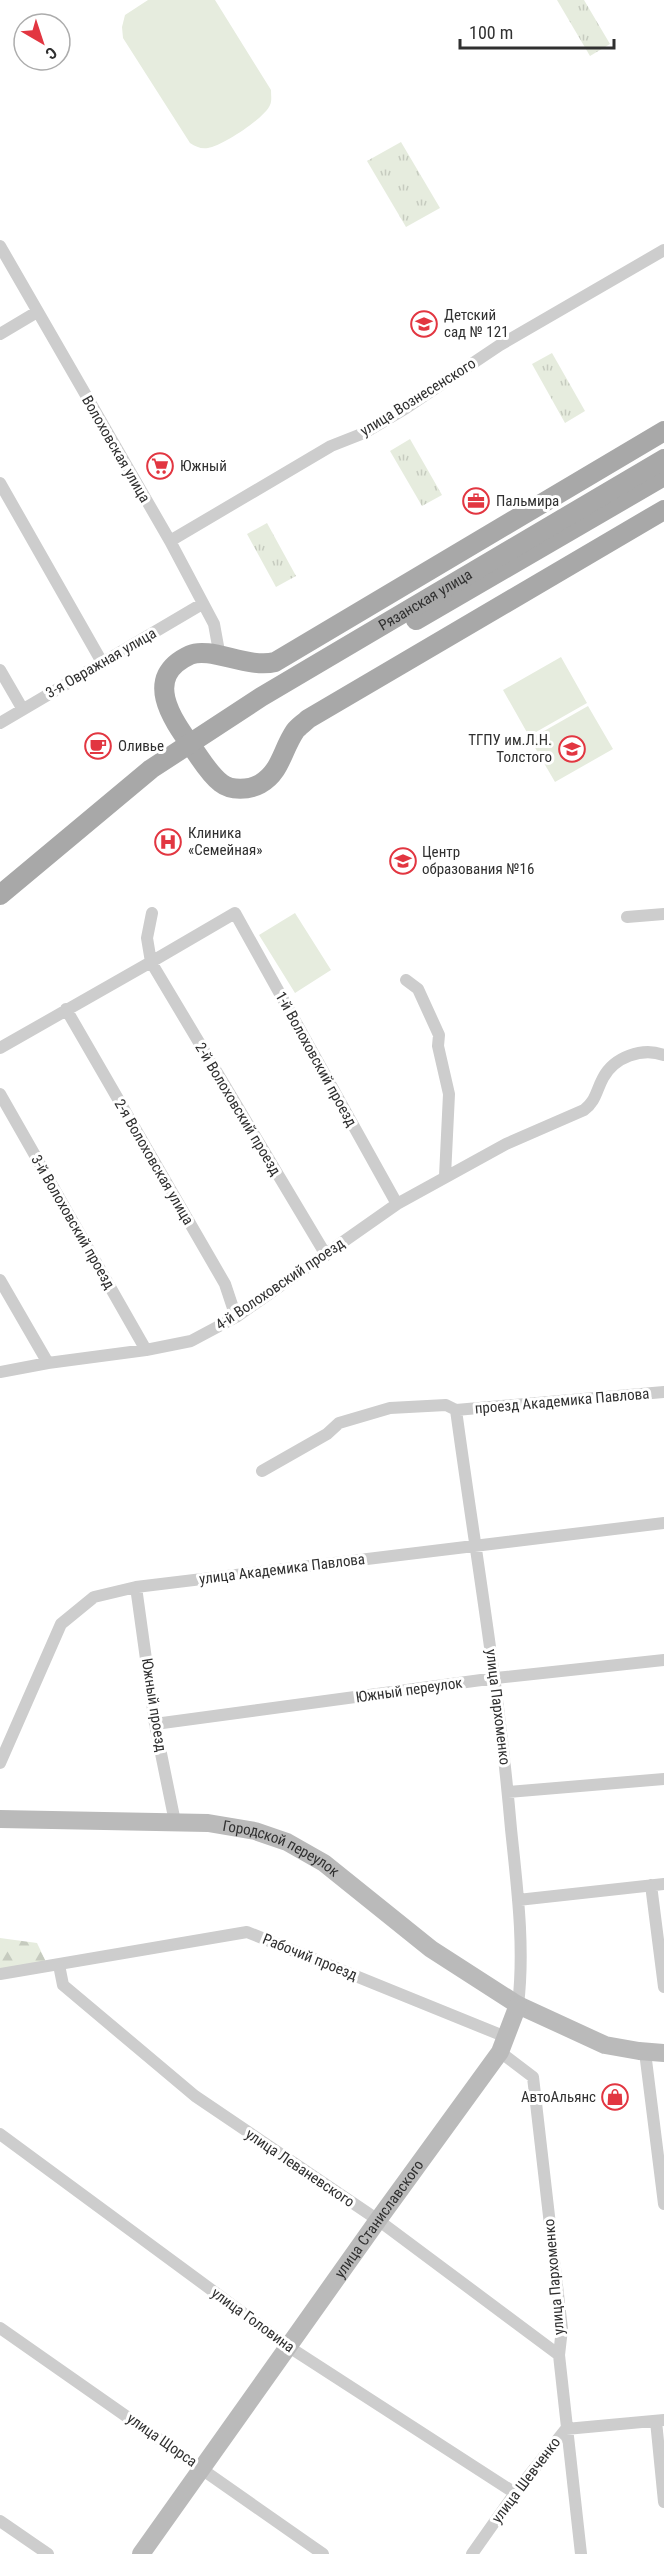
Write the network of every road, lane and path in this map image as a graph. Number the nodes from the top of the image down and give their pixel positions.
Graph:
1 (0, 246) edge
2 (664, 250) edge
3 (37, 312) junction
4 (0, 334) edge
5 (664, 431) edge
6 (664, 459) edge
7 (664, 476) edge
8 (0, 483) edge
9 (664, 510) edge
10 (170, 541) junction
11 (202, 603) junction
12 (220, 657) junction
13 (321, 661) junction
14 (275, 662) junction
15 (103, 664) junction
16 (0, 670) edge
17 (22, 708) junction
18 (0, 723) edge
19 (190, 744) junction
20 (0, 895) edge
21 (152, 913) dead end
22 (664, 914) edge
23 (627, 917) dead end
24 (151, 962) junction
25 (406, 980) dead end
26 (66, 1009) junction
27 (0, 1048) edge
28 (664, 1055) edge
29 (0, 1094) edge
30 (446, 1176) junction
31 (397, 1204) junction
32 (326, 1255) junction
33 (0, 1280) edge
34 (236, 1317) junction
35 (146, 1350) junction
36 (48, 1363) junction
37 (0, 1372) edge
38 (664, 1392) edge
39 (456, 1410) junction
40 (262, 1471) dead end
41 (664, 1523) edge
42 (474, 1545) junction
43 (136, 1587) junction
44 (664, 1660) edge
45 (496, 1678) junction
46 (155, 1724) junction
47 (0, 1763) edge
48 (664, 1779) edge
49 (508, 1792) junction
50 (0, 1819) edge
51 (175, 1822) junction
52 (664, 1884) edge
53 (651, 1885) junction
54 (518, 1900) junction
55 (59, 1965) junction
56 (0, 1974) edge
57 (664, 1987) edge
58 (518, 2005) junction
59 (503, 2045) junction
60 (645, 2052) junction
61 (664, 2053) edge
62 (0, 2134) edge
63 (664, 2204) edge
64 (378, 2220) junction
65 (0, 2328) edge
66 (289, 2347) junction
67 (559, 2355) junction
68 (660, 2421) edge
69 (566, 2429) junction
70 (204, 2469) junction
71 (515, 2493) junction
72 (664, 2502) edge
73 (0, 2521) edge
74 (48, 2554) edge
75 (141, 2554) edge
76 (323, 2554) edge
77 (472, 2554) edge
78 (581, 2554) edge

1 - 3 street, Волоховская улица
2 - 10 street, улица Вознесенского
3 - 4 street
3 - 10 street, Волоховская улица
5 - 14 main road
6 - 13 main road, Рязанская улица
7 - 19 main road, Рязанская улица
8 - 15 street
9 - 19 main road
10 - 11 street, Волоховская улица
11 - 12 street, Волоховская улица
11 - 15 street, 3-я Овражная улица
12 - 14 main road
12 - 19 main road
13 - 14 main road
13 - 19 main road, Рязанская улица
15 - 17 street, 3-я Овражная улица
16 - 17 street
17 - 18 street, 3-я Овражная улица
19 - 20 main road, Рязанская улица
21 - 24 street
22 - 23 street
24 - 26 street
24 - 31 street, 1-й Волоховский проезд
24 - 32 street, 2-й Волоховский проезд
25 - 30 street
26 - 27 street
26 - 34 street, 2-я Волоховская улица
28 - 30 street, 4-й Волоховский проезд
29 - 35 street, 3-й Волоховский проезд
30 - 31 street, 4-й Волоховский проезд
31 - 32 street, 4-й Волоховский проезд
32 - 34 street, 4-й Волоховский проезд
33 - 36 street
34 - 35 street, 4-й Волоховский проезд
35 - 36 street, 4-й Волоховский проезд
36 - 37 street, 4-й Волоховский проезд
38 - 39 street, проезд Академика Павлова
39 - 40 street, проезд Академика Павлова
39 - 42 street, улица Пархоменко
41 - 42 street, улица Академика Павлова
42 - 43 street, улица Академика Павлова
42 - 45 street, улица Пархоменко
43 - 46 street, Южный проезд
43 - 47 street, улица Академика Павлова
44 - 45 street, Южный переулок
45 - 46 street, Южный переулок
45 - 49 street, улица Пархоменко
46 - 51 street, Южный проезд
48 - 49 street
49 - 54 street, улица Пархоменко
50 - 51 main road, Городской переулок
51 - 58 main road, Городской переулок
52 - 53 street
53 - 54 street
53 - 57 street
54 - 58 street, улица Пархоменко
55 - 56 street, Рабочий проезд
55 - 59 street, Рабочий проезд
55 - 64 street, улица Леваневского
58 - 59 main road, улица Станиславского
58 - 60 main road
59 - 64 main road, улица Станиславского
59 - 67 street, улица Пархоменко
60 - 61 main road
60 - 63 street
62 - 66 street, улица Головина
64 - 66 main road, улица Станиславского
64 - 67 street, улица Леваневского
65 - 70 street, улица Щорса
66 - 70 main road, улица Станиславского
66 - 71 street, улица Головина
67 - 69 street, улица Пархоменко
68 - 69 street, улица Шевченко
68 - 72 street
69 - 71 street, улица Шевченко
69 - 78 street, улица Пархоменко
70 - 75 main road, улица Станиславского
70 - 76 street, улица Щорса
71 - 77 street, улица Шевченко
73 - 74 street

